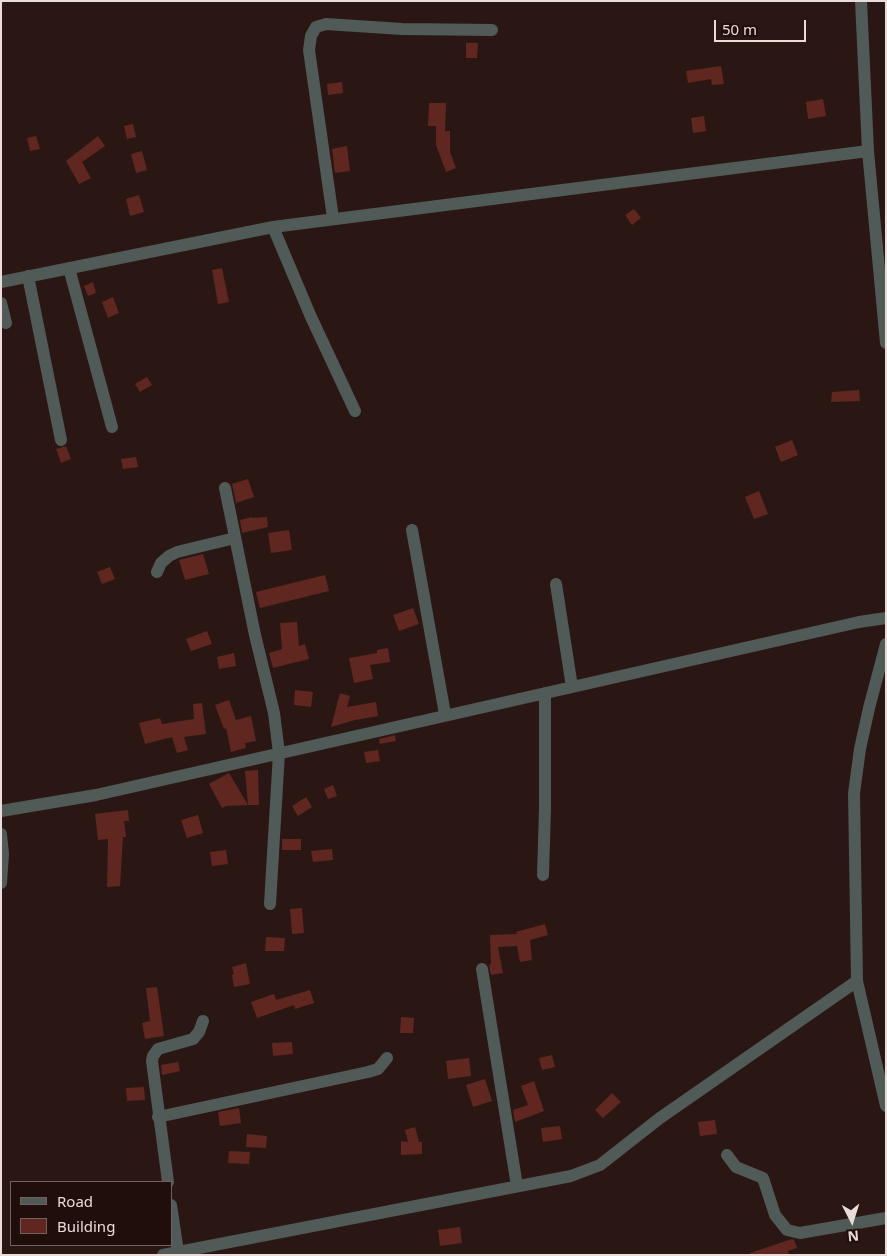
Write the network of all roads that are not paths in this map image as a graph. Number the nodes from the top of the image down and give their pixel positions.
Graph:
1 (861, 1) edge
2 (492, 30) dead end
3 (868, 151) junction
4 (333, 218) junction
5 (273, 227) junction
6 (69, 268) junction
7 (28, 276) junction
8 (1, 282) edge
9 (1, 303) edge
10 (6, 323) dead end
11 (886, 343) edge
12 (355, 411) dead end
13 (112, 427) dead end
14 (61, 440) dead end
15 (225, 488) dead end
16 (412, 530) dead end
17 (235, 538) junction
18 (157, 572) dead end
19 (556, 584) dead end
20 (886, 618) edge
21 (886, 644) edge
22 (572, 687) junction
23 (545, 693) junction
24 (445, 714) junction
25 (279, 753) junction
26 (1, 811) edge
27 (1, 834) edge
28 (543, 875) dead end
29 (1, 883) edge
30 (270, 904) dead end
31 (482, 969) dead end
32 (857, 981) junction
33 (204, 1021) dead end
34 (387, 1058) dead end
35 (883, 1084) edge
36 (886, 1106) edge
37 (158, 1117) junction
38 (727, 1155) dead end
39 (168, 1181) edge
40 (517, 1186) junction
41 (172, 1212) edge
42 (886, 1218) edge
43 (178, 1252) junction
44 (164, 1255) edge

1 - 3 street
2 - 4 street
3 - 4 street
3 - 11 street
4 - 5 street
5 - 6 street
5 - 12 street
6 - 7 street
6 - 13 street
7 - 8 street
7 - 14 street
9 - 10 street
15 - 17 street
16 - 24 street
17 - 18 street
17 - 25 street
19 - 22 street
20 - 22 street
21 - 32 street
22 - 23 street
23 - 24 street
23 - 28 street
24 - 25 street
25 - 26 street
25 - 30 street
27 - 29 street
31 - 40 street
32 - 35 street
32 - 40 street
33 - 37 street
34 - 37 street
35 - 36 street
37 - 39 street
38 - 42 street
40 - 43 street
41 - 43 street
43 - 44 street

